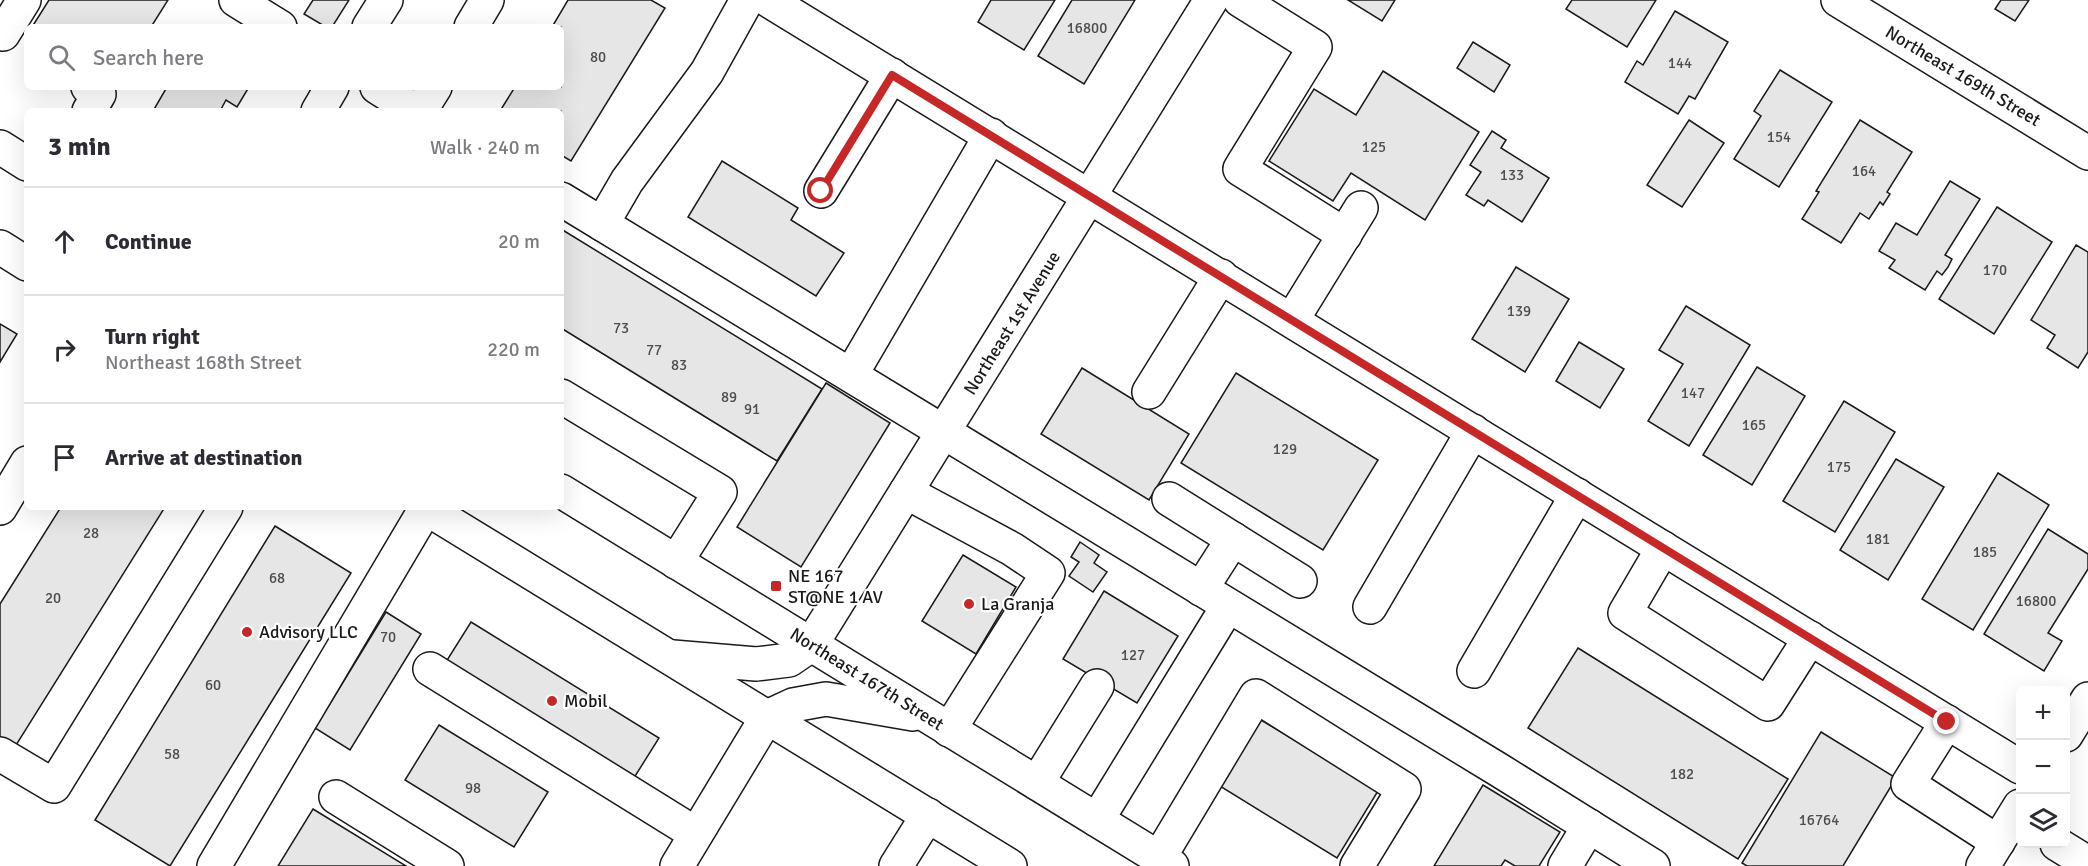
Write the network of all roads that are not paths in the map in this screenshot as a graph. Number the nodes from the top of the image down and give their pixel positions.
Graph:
1 (24, 0) edge
2 (236, 0) edge
3 (386, 0) edge
4 (487, 0) edge
5 (747, 0) edge
6 (768, 0) edge
7 (1211, 0) edge
8 (1240, 0) edge
9 (1838, 0) edge
10 (281, 17) edge
11 (371, 24) edge
12 (473, 24) edge
13 (10, 38) edge
14 (892, 75) junction
15 (93, 90) edge
16 (330, 90) edge
17 (382, 90) edge
18 (433, 90) edge
19 (91, 108) edge
20 (320, 108) edge
21 (410, 108) edge
22 (422, 108) edge
23 (991, 135) junction
24 (0, 147) edge
25 (2088, 153) edge
26 (24, 162) edge
27 (821, 191) dead end
28 (1090, 197) junction
29 (564, 201) edge
30 (1361, 208) dead end
31 (602, 224) junction
32 (1345, 235) junction
33 (0, 247) edge
34 (24, 262) edge
35 (1221, 276) junction
36 (1293, 320) junction
37 (851, 375) junction
38 (1149, 392) dead end
39 (565, 408) edge
40 (944, 431) junction
41 (1473, 431) junction
42 (24, 468) edge
43 (906, 492) junction
44 (564, 493) edge
45 (1577, 495) junction
46 (1169, 499) dead end
47 (0, 508) edge
48 (224, 510) edge
49 (424, 510) edge
50 (428, 510) edge
51 (1233, 539) junction
52 (1663, 548) junction
53 (676, 562) junction
54 (1300, 580) dead end
55 (1215, 598) junction
56 (1370, 607) dead end
57 (1810, 638) junction
58 (811, 645) junction
59 (669, 657) junction
60 (430, 669) dead end
61 (1474, 671) dead end
62 (1097, 686) dead end
63 (767, 717) junction
64 (1947, 722) junction
65 (939, 723) junction
66 (0, 754) edge
67 (2016, 765) edge
68 (1037, 783) junction
69 (336, 797) dead end
70 (928, 815) junction
71 (1097, 820) junction
72 (1589, 826) junction
73 (2007, 830) edge
74 (696, 834) junction
75 (2066, 848) edge
76 (1166, 862) edge
77 (2088, 863) edge
78 (214, 866) edge
79 (447, 866) edge
80 (677, 866) edge
81 (896, 866) edge
82 (1010, 866) edge
83 (1357, 866) edge
84 (1565, 866) edge
85 (1653, 866) edge

1 - 13 street
2 - 10 street
3 - 11 street
4 - 12 street
5 - 31 street
6 - 14 street
7 - 28 street, Northeast 1st Avenue
8 - 32 street
9 - 25 street, Northeast 169th Street
14 - 23 street
14 - 27 street
15 - 19 street
16 - 20 street
17 - 21 street
18 - 22 street
23 - 28 street
23 - 37 street
24 - 26 street
28 - 35 street
28 - 40 street, Northeast 1st Avenue
29 - 31 street
30 - 32 street
31 - 37 street
32 - 36 street
33 - 34 street
35 - 36 street
35 - 38 street
36 - 41 street
37 - 40 street
39 - 53 street
40 - 43 street, Northeast 1st Avenue
40 - 55 street
41 - 45 street
41 - 56 street
42 - 47 street
43 - 58 street, Northeast 1st Avenue
43 - 65 street
44 - 53 street, Northeast 167th Street
45 - 52 street
45 - 61 street
46 - 51 street
48 - 66 street
49 - 78 street
50 - 59 street
51 - 54 street
51 - 55 street
52 - 57 street
52 - 57 street
53 - 58 street, Northeast 167th Street
55 - 71 street
55 - 72 street
57 - 64 street
58 - 59 street
58 - 65 street, Northeast 167th Street
59 - 63 street
60 - 74 street
62 - 68 street
63 - 65 street
63 - 70 street
63 - 74 street
64 - 67 street
64 - 73 street
65 - 68 street, Northeast 167th Street
68 - 71 street, Northeast 167th Street
69 - 79 street
70 - 81 street
70 - 82 street
71 - 76 street, Northeast 167th Street
72 - 84 street
72 - 85 street
74 - 80 street
75 - 77 street
76 - 83 street

